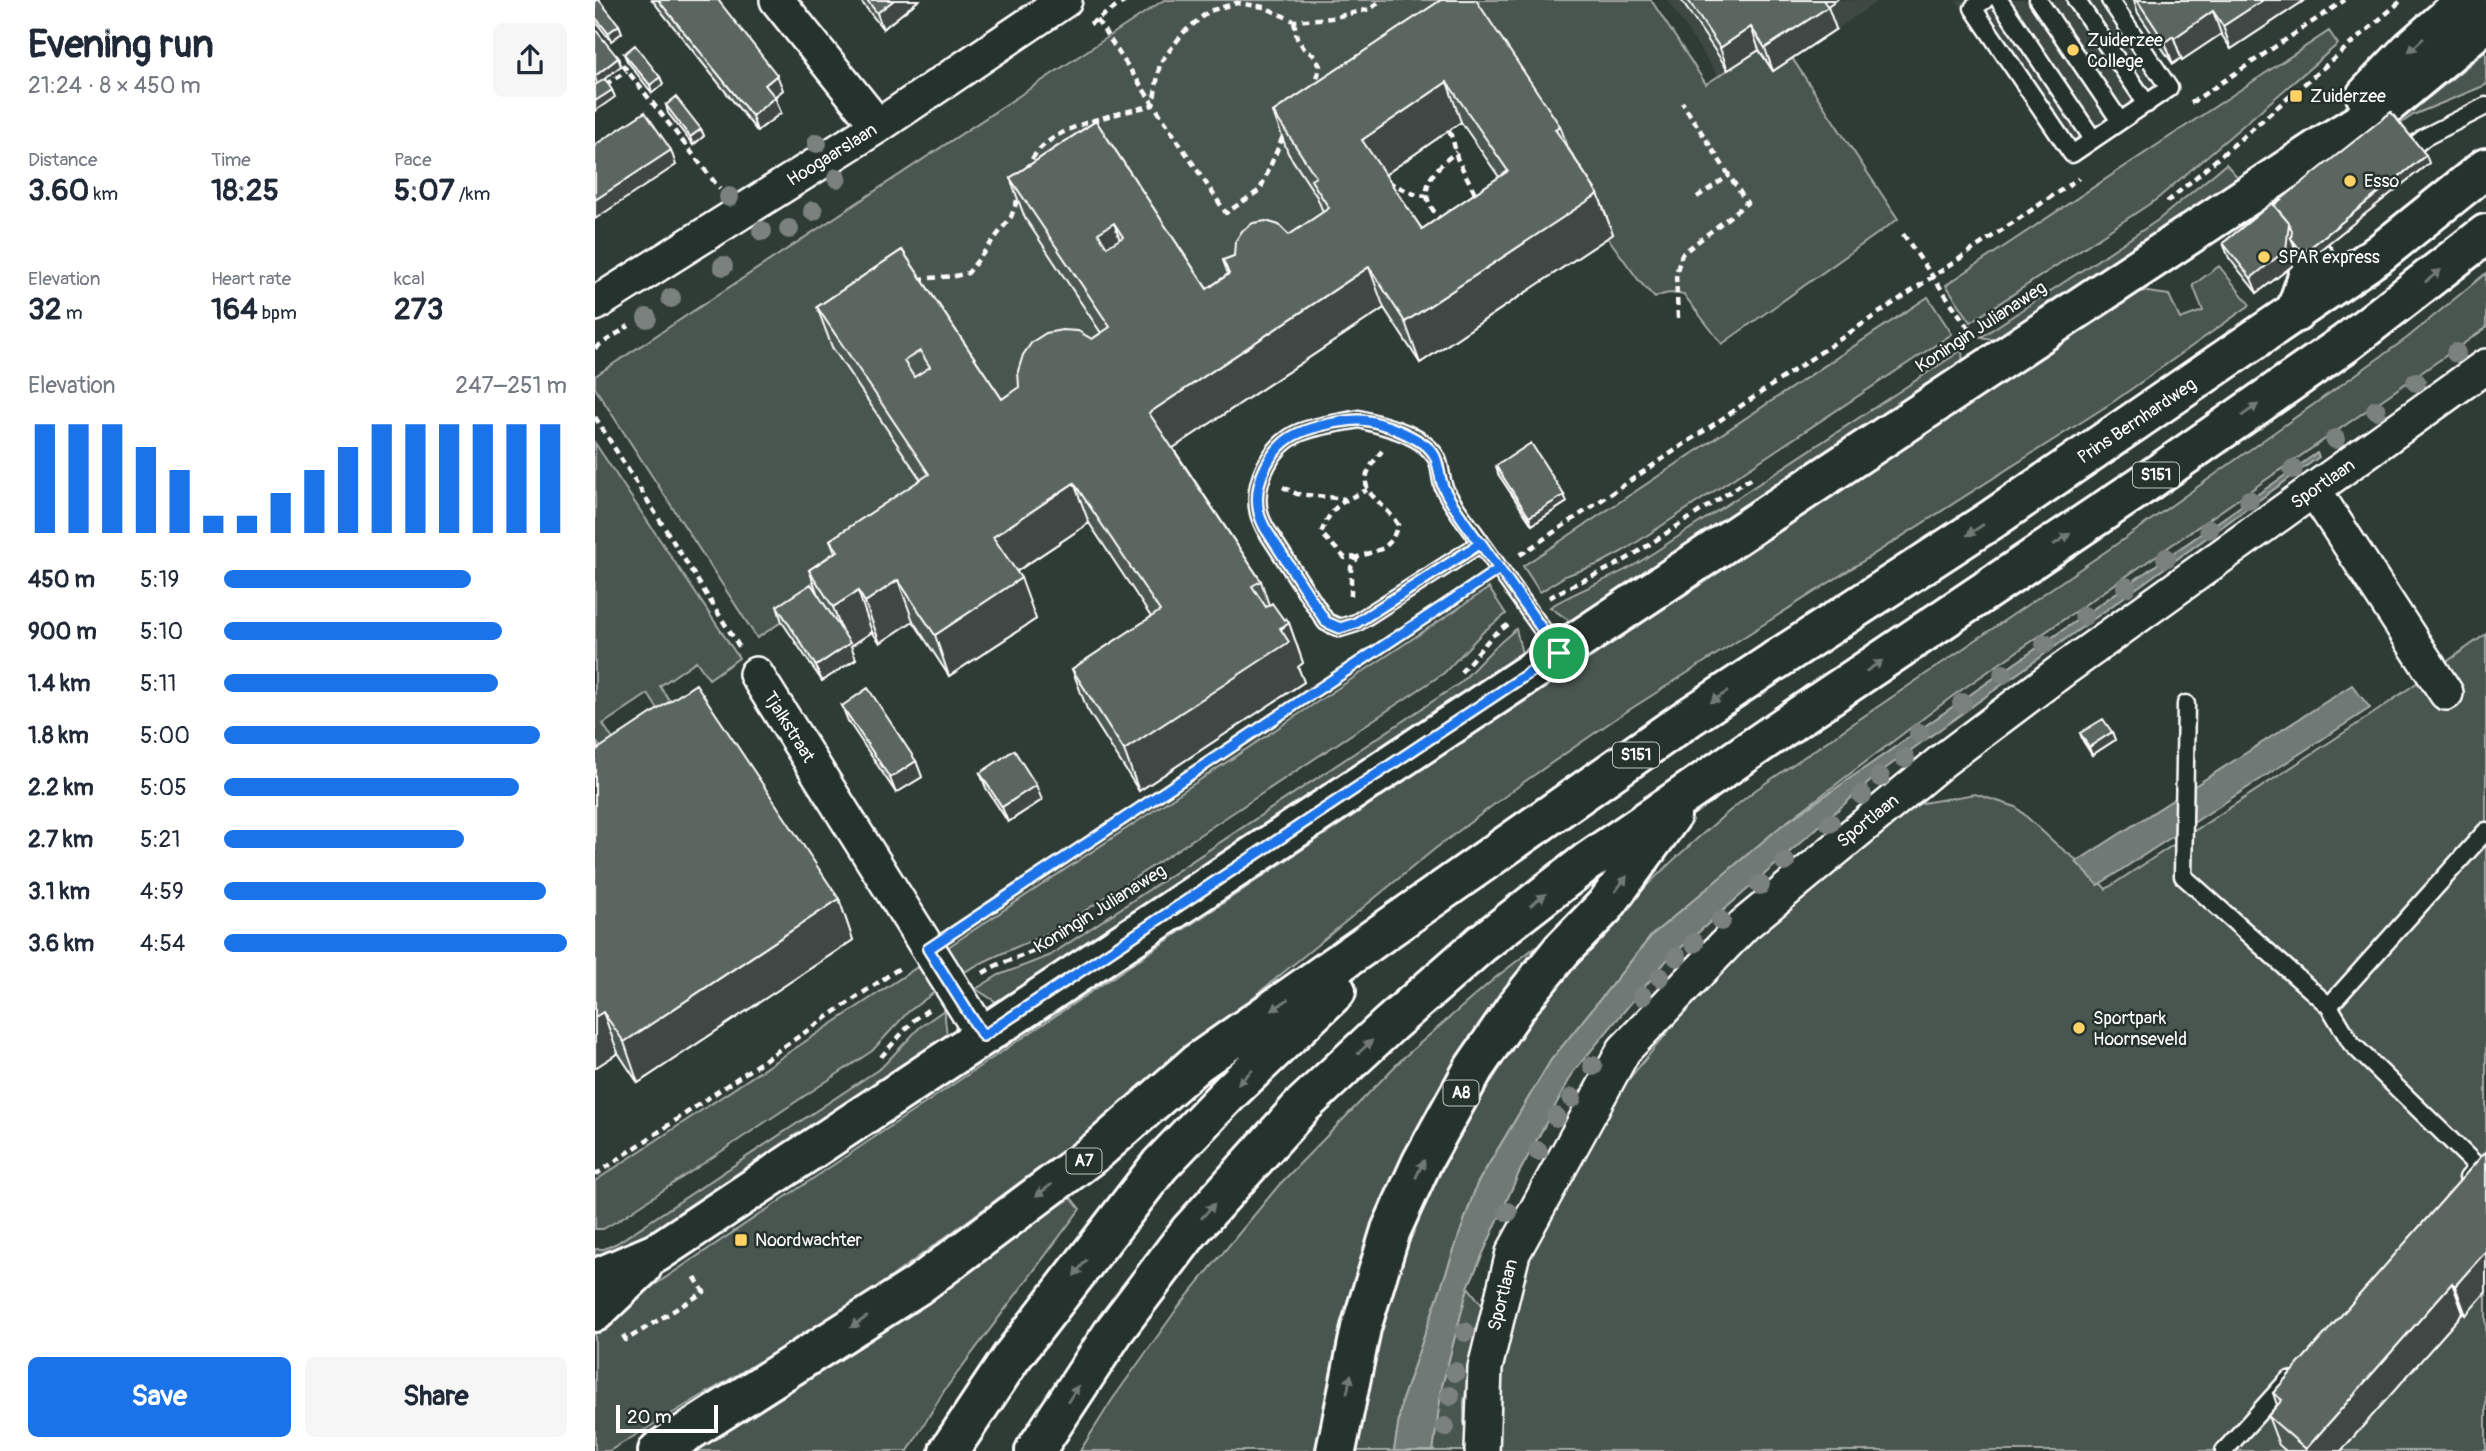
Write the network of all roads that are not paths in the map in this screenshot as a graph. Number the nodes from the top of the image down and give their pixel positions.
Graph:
1 (777, 0) edge
2 (1065, 0) edge
3 (1985, 0) edge
4 (1999, 0) edge
5 (2038, 0) edge
6 (2076, 0) edge
7 (2110, 0) edge
8 (2469, 0) edge
9 (2486, 20) edge
10 (2147, 104) junction
11 (2486, 106) edge
12 (2120, 121) junction
13 (878, 126) junction
14 (2093, 139) junction
15 (2324, 145) junction
16 (2486, 168) edge
17 (2383, 170) edge
18 (2486, 234) edge
19 (2316, 253) edge
20 (595, 304) edge
21 (2295, 313) junction
22 (2486, 366) edge
23 (2314, 490) junction
24 (1481, 543) junction
25 (1559, 653) junction
26 (756, 674) road end
27 (2447, 693) dead end
28 (2186, 704) dead end
29 (1691, 789) junction
30 (2486, 831) edge
31 (1497, 853) junction
32 (2329, 1006) junction
33 (983, 1036) junction
34 (2460, 1187) edge
35 (656, 1253) junction
36 (595, 1279) edge
37 (595, 1312) edge
38 (2297, 1370) edge
39 (658, 1451) edge
40 (949, 1451) edge
41 (1035, 1451) edge
42 (1336, 1451) edge
43 (1482, 1451) edge
44 (2224, 1451) edge

1 - 13 street
2 - 13 street, Hoogaarslaan
3 - 14 lane
4 - 14 lane
5 - 12 lane
6 - 10 lane
7 - 10 lane
8 - 9 street
8 -> 15 main road
9 - 15 main road
10 - 12 lane
11 - 17 lane
12 - 14 lane
13 - 20 street, Hoogaarslaan
15 - 25 main road
16 - 21 main road, Prins Bernhardweg / S151
29 -> 18 main road, S151
19 - 21 main road
21 -> 31 main road, Prins Bernhardweg / S151
22 - 23 street, Sportlaan
23 - 27 street
23 - 43 street, Sportlaan
24 - 24 lane
24 - 25 lane
25 - 33 main road
26 - 33 street, Tjalkstraat
28 - 32 lane
41 -> 29 main road
42 -> 29 main road, A8
30 - 32 lane
31 -> 39 main road, A7
31 -> 40 main road
32 - 34 lane
33 - 35 main road
35 - 36 main road
35 - 37 main road
38 - 44 lane

